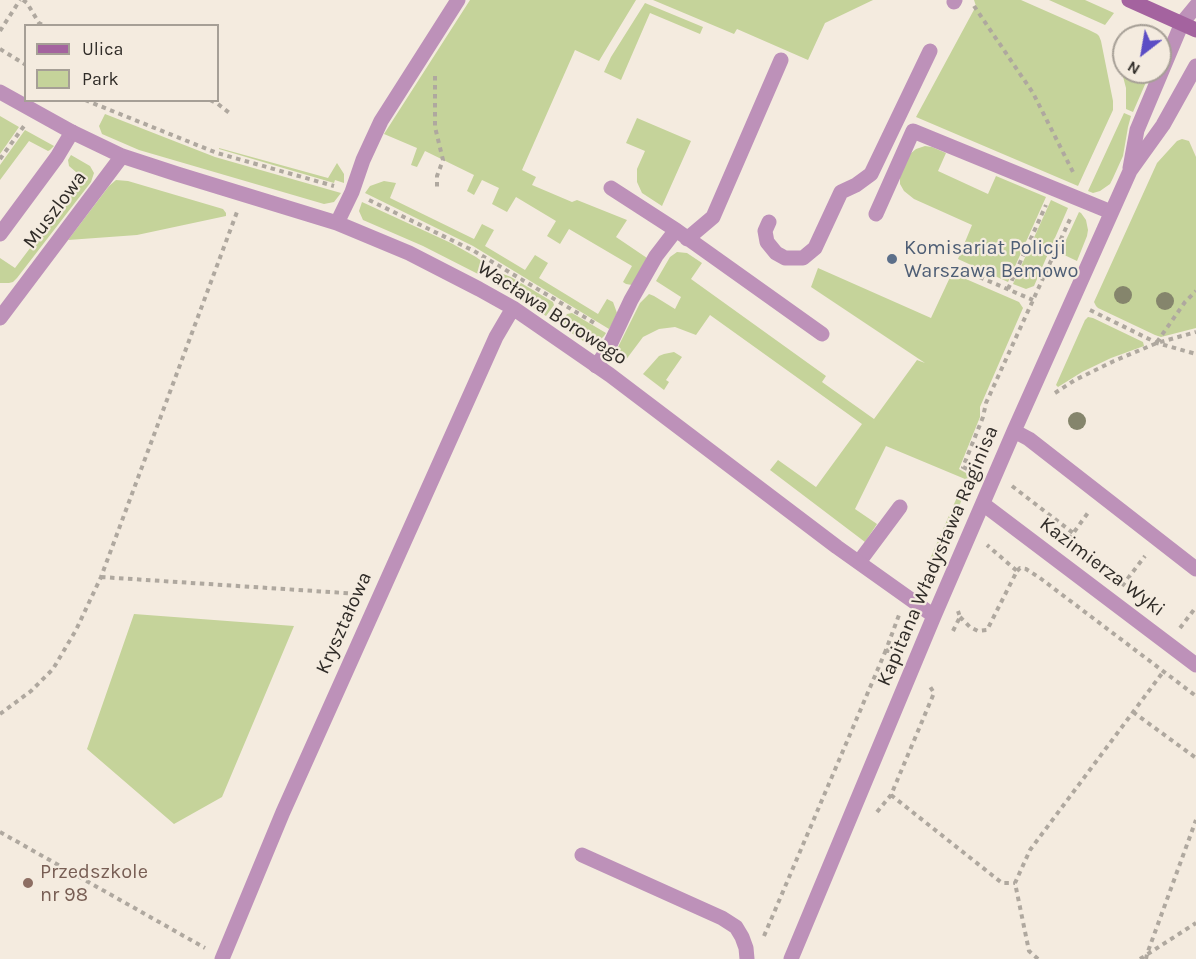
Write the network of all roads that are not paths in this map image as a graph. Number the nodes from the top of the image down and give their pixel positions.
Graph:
1 (458, 0) edge
2 (1129, 0) edge
3 (1196, 6) edge
4 (1189, 26) edge
5 (930, 51) dead end
6 (781, 60) dead end
7 (1196, 66) edge
8 (0, 92) edge
9 (72, 132) junction
10 (122, 156) junction
11 (1130, 171) junction
12 (611, 188) dead end
13 (1111, 212) junction
14 (876, 214) dead end
15 (769, 222) dead end
16 (337, 223) junction
17 (0, 234) edge
18 (682, 234) junction
19 (5, 300) edge
20 (513, 308) junction
21 (0, 318) edge
22 (822, 334) dead end
23 (596, 366) junction
24 (1014, 430) junction
25 (982, 504) junction
26 (900, 507) dead end
27 (859, 562) junction
28 (1196, 569) edge
29 (934, 616) junction
30 (1196, 665) edge
31 (582, 855) dead end
32 (216, 955) edge
33 (747, 959) edge
34 (791, 959) edge

1 - 16 street
2 - 4 street
3 - 4 street, Kapitana Władysława Raginisa
4 - 11 street, Kapitana Władysława Raginisa
5 - 15 street
6 - 18 street
7 - 11 street, Kapitana Władysława Raginisa
8 - 9 street, Wacława Borowego
9 - 10 street, Wacława Borowego
9 - 17 street
10 - 16 street, Wacława Borowego
10 - 19 street, Muszlowa
11 - 13 street, Kapitana Władysława Raginisa
12 - 18 street
13 - 14 street
13 - 24 street, Kapitana Władysława Raginisa
16 - 20 street, Wacława Borowego
18 - 22 street
18 - 23 street
19 - 21 street, Muszlowa
20 - 23 street, Wacława Borowego
20 - 32 street, Kryształowa
23 - 27 street, Wacława Borowego
24 - 25 street, Kapitana Władysława Raginisa
24 - 28 street
25 - 29 street, Kapitana Władysława Raginisa
25 - 30 street, Kazimierza Wyki
26 - 27 street
27 - 29 street, Wacława Borowego
29 - 34 street, Kapitana Władysława Raginisa
31 - 33 street

